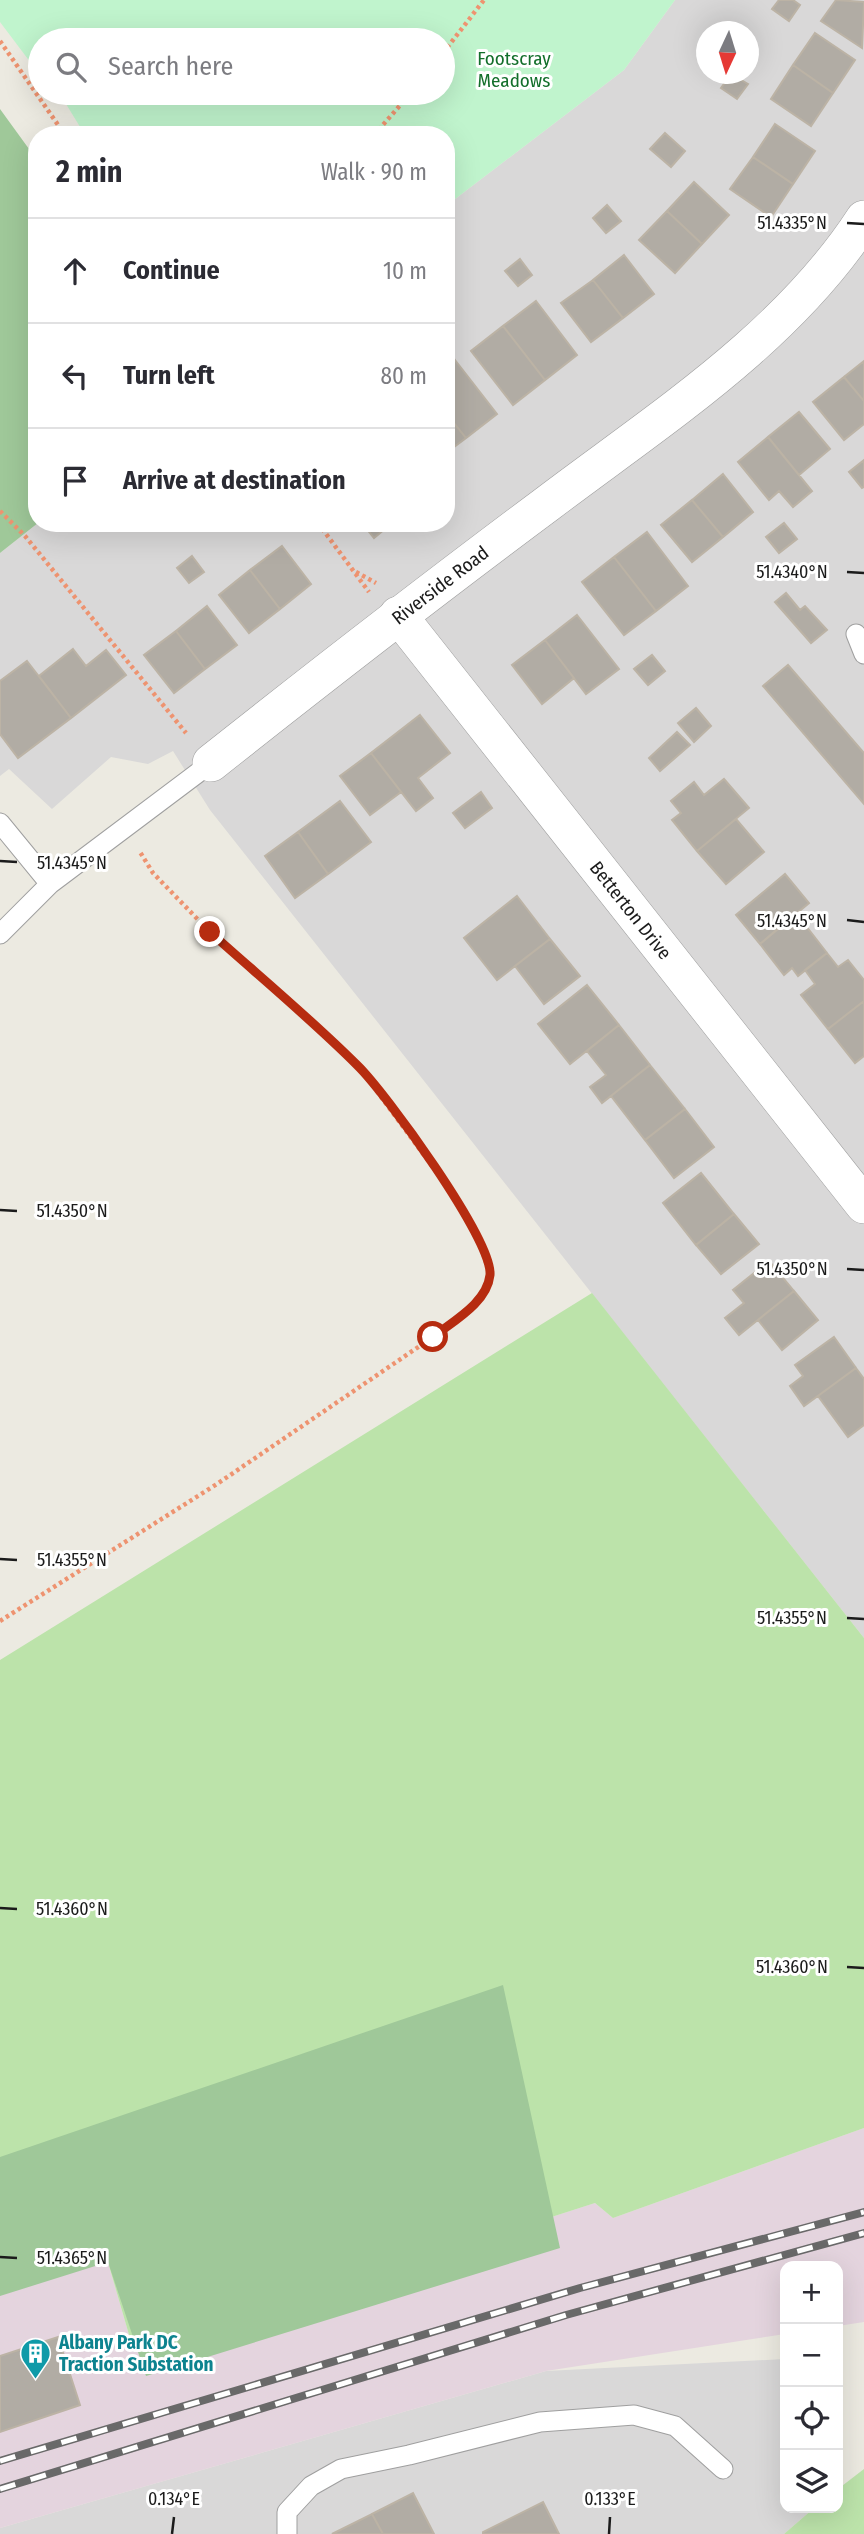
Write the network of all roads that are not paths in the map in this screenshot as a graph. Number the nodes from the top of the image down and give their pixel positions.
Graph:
1 (864, 219) edge
2 (394, 618) junction
3 (856, 634) dead end
4 (864, 654) edge
5 (211, 763) joint
6 (0, 823) edge
7 (50, 884) junction
8 (0, 934) edge
9 (864, 1205) edge
10 (723, 2469) dead end
11 (287, 2534) edge

1 - 2 street, Riverside Road
2 - 5 street, Riverside Road
2 - 9 street, Betterton Drive
3 - 4 lane
5 - 7 lane, Riverside Road
6 - 7 lane
7 - 8 lane, Riverside Road
10 - 11 lane

